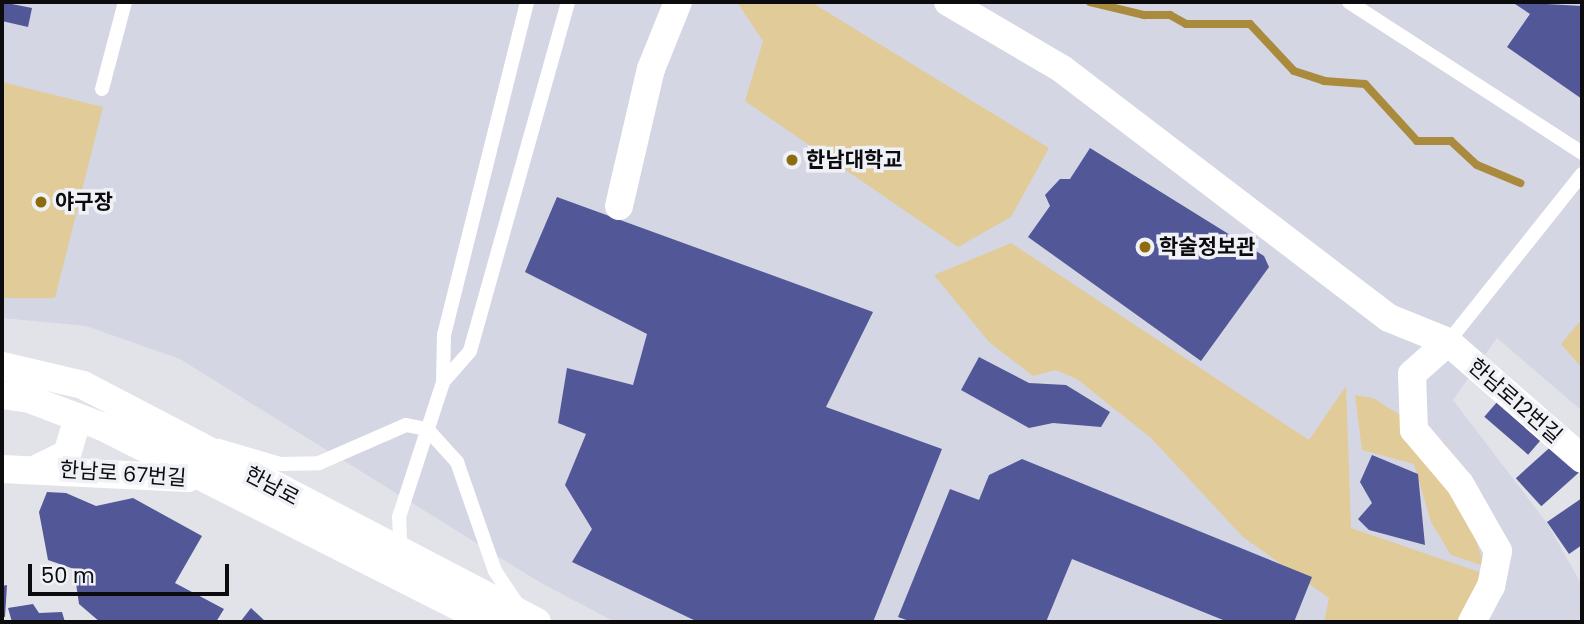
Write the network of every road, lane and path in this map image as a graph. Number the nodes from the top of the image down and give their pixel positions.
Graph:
1 (125, 2) edge
2 (527, 2) edge
3 (568, 2) edge
4 (678, 2) edge
5 (948, 2) edge
6 (1349, 2) edge
7 (102, 89) dead end
8 (1582, 153) edge
9 (1582, 174) edge
10 (619, 206) dead end
11 (1448, 342) junction
12 (2, 366) edge
13 (443, 382) junction
14 (2, 395) edge
15 (78, 418) junction
16 (428, 429) junction
17 (185, 439) junction
18 (1582, 459) edge
19 (2, 469) edge
20 (36, 469) junction
21 (199, 479) junction
22 (400, 517) junction
23 (362, 534) junction
24 (415, 561) junction
25 (534, 620) edge
26 (487, 622) edge
27 (1472, 622) edge

1 - 7 lane
2 - 13 lane
3 - 13 lane
4 - 10 street
5 - 11 street, 한남로12번길
6 - 8 lane
9 - 11 lane
11 - 18 street, 한남로12번길
11 - 27 street
12 - 17 street, 한남로
13 - 16 lane
14 - 15 street, 한남로
15 - 20 street, 한남로 67번길
15 - 21 street, 한남로
16 - 17 lane
16 - 22 lane
16 - 25 lane
17 - 23 street, 한남로
19 - 20 street
20 - 21 street, 한남로 67번길
21 - 26 street, 한남로
22 - 23 lane
22 - 24 lane
23 - 24 street, 한남로
24 - 25 street, 한남로

